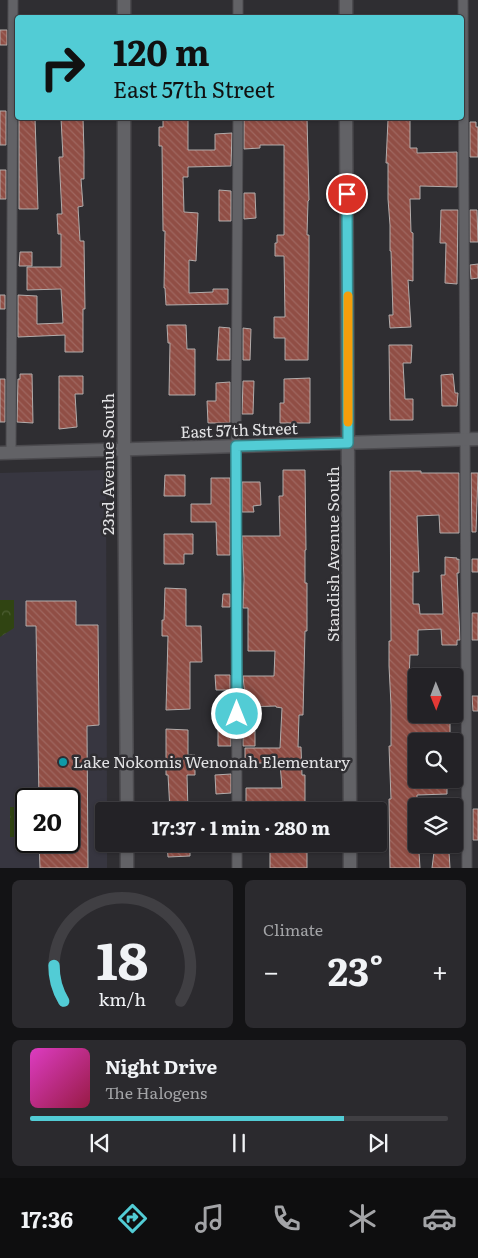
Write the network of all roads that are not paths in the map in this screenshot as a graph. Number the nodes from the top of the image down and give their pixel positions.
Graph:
1 (13, 0) edge
2 (124, 0) edge
3 (238, 0) edge
4 (346, 0) edge
5 (463, 0) edge
6 (124, 15) edge
7 (238, 15) edge
8 (346, 15) edge
9 (463, 15) edge
10 (464, 49) edge
11 (124, 120) edge
12 (238, 120) edge
13 (346, 120) edge
14 (472, 439) edge
15 (348, 443) junction
16 (236, 446) junction
17 (124, 450) junction
18 (5, 453) edge
19 (127, 802) edge
20 (237, 802) edge
21 (350, 802) edge
22 (127, 852) edge
23 (237, 852) edge
24 (350, 852) edge
25 (127, 868) edge
26 (238, 868) edge
27 (350, 868) edge
28 (467, 868) edge

1 - 18 lane
2 - 6 street
3 - 7 lane
4 - 8 street
5 - 9 lane
10 - 14 lane
11 - 17 street, 23rd Avenue South
12 - 16 lane
13 - 15 street, Standish Avenue South
14 - 15 street, East 57th Street
14 - 28 lane
15 - 16 street, East 57th Street
15 - 21 street, Standish Avenue South
16 - 17 street, East 57th Street
16 - 20 lane
17 - 18 street, East 57th Street
17 - 19 street, 23rd Avenue South
22 - 25 street
23 - 26 lane
24 - 27 street

